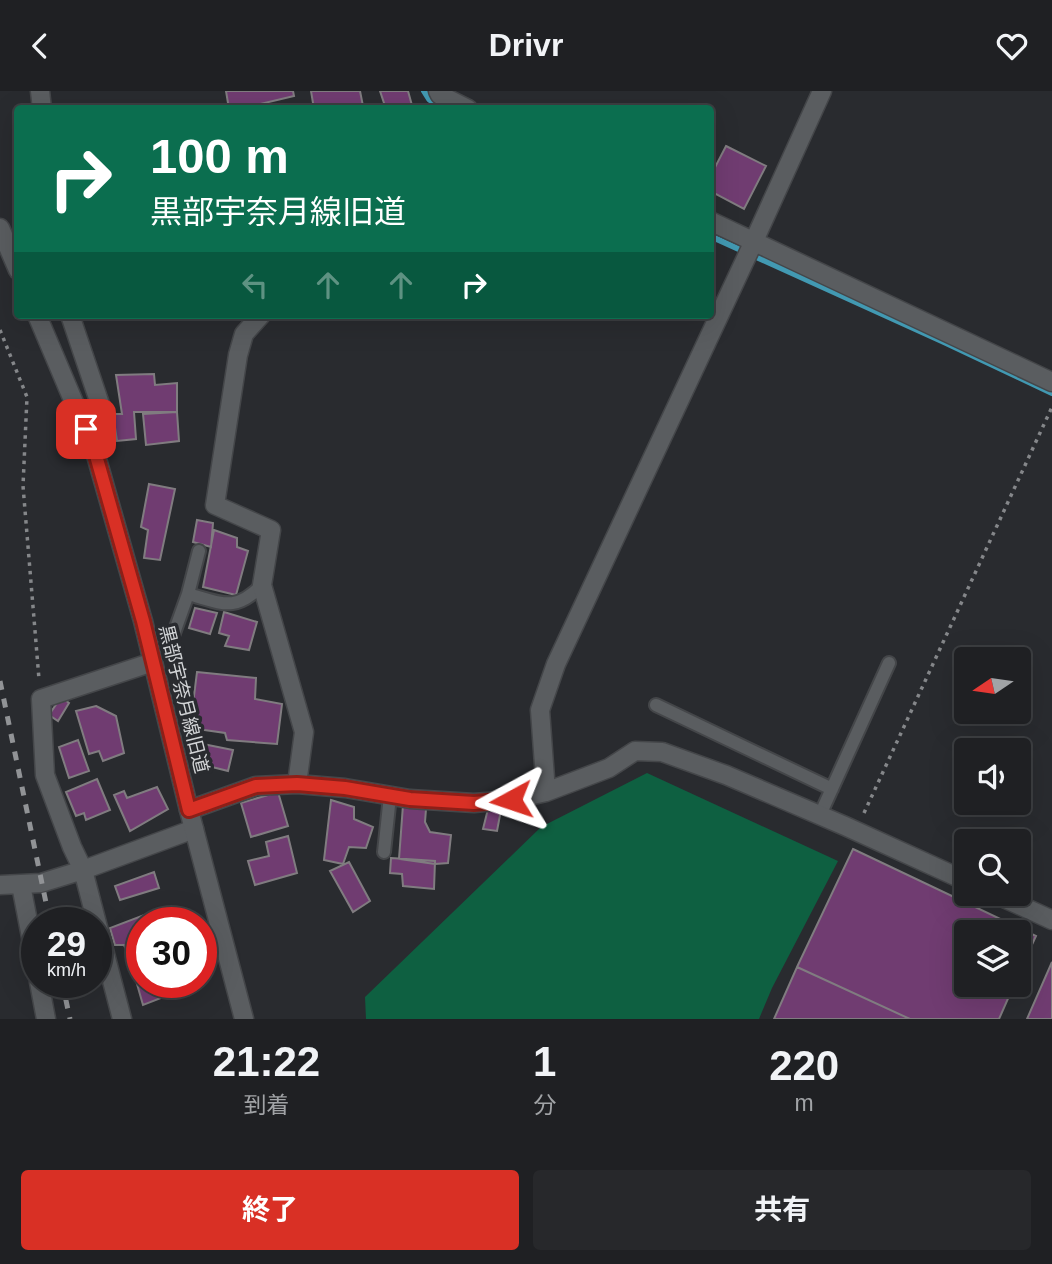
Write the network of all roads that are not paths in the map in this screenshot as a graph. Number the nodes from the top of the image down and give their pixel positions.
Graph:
1 (822, 91) edge
2 (438, 98) edge
3 (457, 105) edge
4 (714, 223) edge
5 (0, 229) edge
6 (754, 241) junction
7 (14, 260) edge
8 (39, 319) edge
9 (71, 319) edge
10 (257, 319) edge
11 (1052, 382) edge
12 (95, 452) junction
13 (199, 551) dead end
14 (262, 585) junction
15 (188, 594) junction
16 (169, 647) dead end
17 (153, 662) junction
18 (889, 663) dead end
19 (656, 705) dead end
20 (297, 784) junction
21 (832, 789) junction
22 (546, 792) junction
23 (390, 796) junction
24 (189, 810) junction
25 (820, 815) junction
26 (194, 829) junction
27 (384, 852) dead end
28 (83, 870) junction
29 (954, 876) edge
30 (21, 884) junction
31 (0, 885) edge
32 (1021, 906) edge
33 (25, 907) edge
34 (1052, 920) edge
35 (42, 998) edge
36 (46, 1019) edge
37 (122, 1019) edge
38 (244, 1019) edge

1 - 6 street
2 - 3 street
4 - 6 street
5 - 7 street
6 - 11 street
6 - 22 street
8 - 12 street, 黒部宇奈月線旧道
9 - 12 street
10 - 14 street
12 - 17 street, 黒部宇奈月線旧道
13 - 15 lane
14 - 15 lane
14 - 20 street
15 - 16 lane
17 - 24 street, 黒部宇奈月線旧道
17 - 28 street
18 - 21 lane
19 - 21 lane
20 - 23 street
20 - 24 street
21 - 25 lane
22 - 23 street
22 - 25 street
23 - 27 lane
24 - 26 street, 黒部宇奈月線旧道
25 - 29 street
26 - 28 street
26 - 38 street, 黒部宇奈月線旧道
28 - 30 street
28 - 37 street
30 - 31 street
30 - 33 street
32 - 34 street
35 - 36 street

